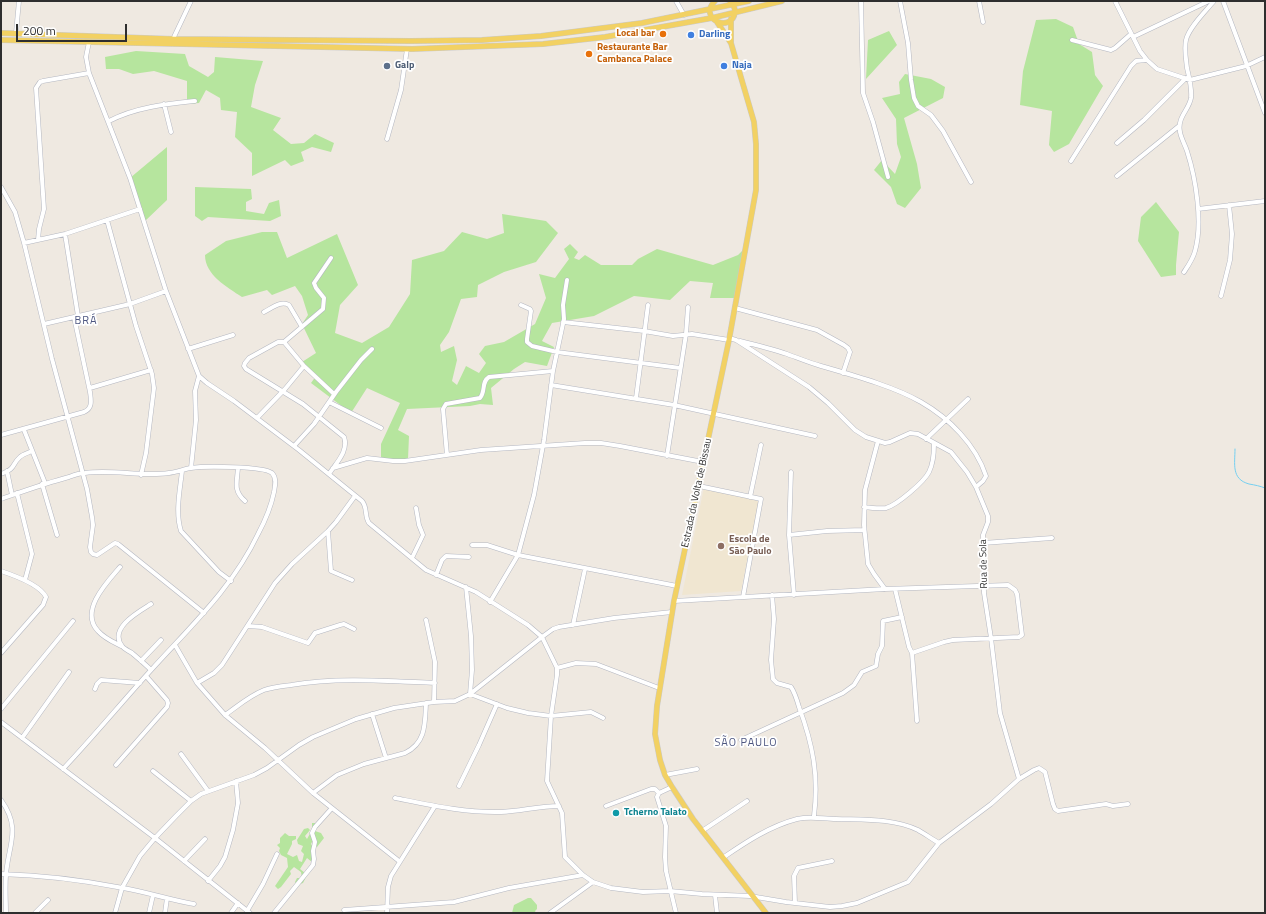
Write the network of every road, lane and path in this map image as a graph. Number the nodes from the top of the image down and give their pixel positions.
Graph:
1 (19, 1) edge
2 (191, 1) edge
3 (676, 1) edge
4 (749, 1) edge
5 (782, 1) edge
6 (861, 1) edge
7 (900, 1) edge
8 (979, 1) edge
9 (1115, 1) edge
10 (1209, 1) edge
11 (1214, 1) edge
12 (1223, 1) edge
13 (714, 2) edge
14 (731, 3) edge
15 (710, 10) junction
16 (734, 13) junction
17 (684, 15) junction
18 (712, 18) junction
19 (731, 19) junction
20 (717, 22) junction
21 (983, 22) dead end
22 (1, 33) edge
23 (16, 33) junction
24 (1132, 36) junction
25 (173, 39) junction
26 (1, 40) edge
27 (1072, 40) dead end
28 (89, 42) junction
29 (731, 43) junction
30 (407, 48) junction
31 (1265, 57) edge
32 (1147, 60) junction
33 (1246, 66) junction
34 (90, 73) junction
35 (1188, 79) junction
36 (196, 101) dead end
37 (164, 104) junction
38 (1265, 112) edge
39 (109, 121) junction
40 (1179, 126) junction
41 (171, 132) dead end
42 (387, 139) dead end
43 (1117, 143) dead end
44 (1071, 161) dead end
45 (1117, 176) dead end
46 (888, 177) dead end
47 (971, 182) dead end
48 (1, 187) edge
49 (1265, 201) edge
50 (1230, 205) junction
51 (140, 208) junction
52 (1198, 209) junction
53 (107, 220) junction
54 (65, 234) junction
55 (38, 240) junction
56 (24, 243) junction
57 (331, 258) dead end
58 (1184, 272) dead end
59 (567, 280) dead end
60 (166, 291) junction
61 (1221, 296) dead end
62 (130, 304) junction
63 (521, 305) dead end
64 (648, 305) dead end
65 (688, 307) dead end
66 (735, 308) junction
67 (264, 312) dead end
68 (76, 316) junction
69 (563, 322) junction
70 (44, 324) junction
71 (302, 327) junction
72 (644, 331) junction
73 (686, 334) junction
74 (233, 335) dead end
75 (729, 339) junction
76 (736, 340) junction
77 (284, 342) junction
78 (188, 349) junction
79 (372, 349) dead end
80 (557, 352) junction
81 (641, 362) junction
82 (304, 366) junction
83 (680, 368) junction
84 (151, 370) junction
85 (553, 371) junction
86 (843, 372) junction
87 (199, 376) junction
88 (551, 385) junction
89 (90, 388) junction
90 (283, 391) junction
91 (334, 394) junction
92 (636, 398) junction
93 (968, 399) dead end
94 (329, 402) junction
95 (674, 405) junction
96 (713, 414) junction
97 (319, 416) junction
98 (68, 417) junction
99 (256, 418) junction
100 (946, 421) junction
101 (381, 428) dead end
102 (24, 430) junction
103 (1, 435) edge
104 (815, 436) dead end
105 (926, 439) junction
106 (878, 441) junction
107 (934, 444) junction
108 (543, 445) junction
109 (761, 445) dead end
110 (294, 446) junction
111 (32, 452) junction
112 (447, 454) junction
113 (667, 456) junction
114 (703, 462) junction
115 (191, 468) junction
116 (238, 468) junction
117 (333, 468) junction
118 (182, 471) junction
119 (7, 472) junction
120 (791, 472) dead end
121 (83, 473) junction
122 (1, 474) edge
123 (329, 474) junction
124 (141, 475) junction
125 (44, 483) junction
126 (699, 486) junction
127 (976, 487) junction
128 (15, 494) junction
129 (355, 496) junction
130 (750, 496) junction
131 (1, 499) edge
132 (245, 501) dead end
133 (864, 507) junction
134 (416, 508) dead end
135 (864, 530) junction
136 (328, 531) junction
137 (57, 535) dead end
138 (789, 535) junction
139 (1052, 538) dead end
140 (983, 543) junction
141 (472, 545) dead end
142 (518, 555) junction
143 (469, 557) dead end
144 (412, 558) junction
145 (120, 567) dead end
146 (585, 569) junction
147 (1, 571) edge
148 (436, 575) junction
149 (25, 580) junction
150 (352, 580) dead end
151 (231, 581) junction
152 (984, 585) junction
153 (677, 586) junction
154 (466, 587) junction
155 (885, 589) junction
156 (895, 589) junction
157 (772, 595) junction
158 (794, 595) junction
159 (743, 597) junction
160 (490, 602) junction
161 (674, 602) junction
162 (151, 604) dead end
163 (672, 612) junction
164 (204, 613) junction
165 (902, 617) junction
166 (426, 620) dead end
167 (73, 621) dead end
168 (573, 625) junction
169 (248, 626) junction
170 (354, 629) dead end
171 (542, 637) junction
172 (991, 638) junction
173 (161, 640) dead end
174 (175, 645) junction
175 (122, 646) junction
176 (1, 653) edge
177 (912, 653) junction
178 (141, 661) junction
179 (556, 668) junction
180 (151, 670) junction
181 (69, 672) dead end
182 (146, 676) junction
183 (140, 683) junction
184 (197, 683) junction
185 (434, 683) junction
186 (659, 688) junction
187 (95, 690) dead end
188 (470, 694) junction
189 (434, 702) junction
190 (426, 703) junction
191 (497, 704) junction
192 (1, 710) edge
193 (801, 712) junction
194 (372, 714) junction
195 (225, 715) junction
196 (551, 716) junction
197 (603, 718) dead end
198 (917, 721) dead end
199 (1, 722) edge
200 (22, 738) junction
201 (741, 740) dead end
202 (181, 754) dead end
203 (386, 758) junction
204 (277, 760) junction
205 (116, 765) dead end
206 (63, 769) junction
207 (697, 769) dead end
208 (153, 772) dead end
209 (665, 775) junction
210 (1019, 779) junction
211 (236, 782) junction
212 (459, 786) dead end
213 (672, 788) junction
214 (208, 791) junction
215 (313, 793) junction
216 (659, 793) junction
217 (395, 798) dead end
218 (1, 800) edge
219 (191, 801) junction
220 (747, 801) dead end
221 (1128, 804) dead end
222 (435, 806) junction
223 (559, 806) junction
224 (606, 806) dead end
225 (332, 808) junction
226 (814, 816) junction
227 (702, 831) junction
228 (155, 838) junction
229 (205, 839) dead end
230 (939, 843) junction
231 (277, 854) dead end
232 (724, 858) junction
233 (184, 861) junction
234 (832, 861) dead end
235 (399, 862) junction
236 (4, 874) edge
237 (583, 875) junction
238 (208, 881) junction
239 (593, 882) junction
240 (122, 888) junction
241 (670, 891) junction
242 (153, 895) junction
243 (715, 895) junction
244 (754, 896) junction
245 (167, 898) junction
246 (48, 900) dead end
247 (238, 903) junction
248 (795, 903) junction
249 (194, 904) dead end
250 (388, 907) junction
251 (344, 910) dead end
252 (249, 912) edge
253 (6, 913) edge
254 (35, 913) edge
255 (115, 913) edge
256 (149, 913) edge
257 (165, 913) edge
258 (231, 913) edge
259 (274, 913) edge
260 (387, 913) edge
261 (550, 913) edge
262 (676, 913) edge
263 (717, 913) edge
264 (766, 913) edge

1 - 23 street
2 - 25 street
3 - 17 street
4 - 14 main road
5 - 16 main road
6 - 46 street
7 - 47 street
8 - 21 street
9 - 24 street
10 - 24 street
11 - 35 street
12 - 33 street
13 - 15 main road
14 - 15 main road
14 - 16 main road
15 - 17 main road
15 - 18 main road
16 - 18 main road
16 - 19 main road
17 - 25 main road
18 - 20 main road
18 - 30 main road
19 - 20 main road
19 - 29 main road
20 - 29 main road
22 - 23 main road
23 - 25 main road
24 - 27 street
24 - 32 street
26 - 28 main road
28 - 30 main road
28 - 34 street
29 - 66 main road, Estrada da Volta de Bissau
30 - 42 street
31 - 33 street
32 - 35 street
32 - 44 street
33 - 35 street
33 - 38 street
34 - 39 street
34 - 55 street
35 - 40 street
35 - 43 street
36 - 37 street
37 - 39 street
37 - 41 street
39 - 51 street
40 - 45 street
40 - 52 street
48 - 56 street
49 - 50 street
50 - 52 street
50 - 61 street
51 - 53 street
51 - 60 street
52 - 58 street
53 - 54 street
53 - 62 street
54 - 55 street
54 - 68 street
55 - 56 street
56 - 70 street
57 - 71 street
59 - 69 street
60 - 62 street
60 - 78 street
62 - 68 street
62 - 84 street
63 - 80 street
64 - 72 street
65 - 73 street
66 - 75 main road, Estrada da Volta de Bissau
66 - 86 street
67 - 71 street
68 - 70 street
68 - 89 street
69 - 72 street
69 - 80 street
70 - 98 street
71 - 77 street
72 - 73 street
72 - 81 street
73 - 75 street
73 - 83 street
74 - 78 street
75 - 76 street
75 - 96 main road, Estrada da Volta de Bissau
76 - 86 street
76 - 106 street
77 - 82 street
77 - 90 street
78 - 87 street
79 - 91 street
80 - 81 street
80 - 85 street
81 - 83 street
81 - 92 street
82 - 90 street
82 - 91 street
83 - 95 street
84 - 89 street
84 - 124 street
85 - 88 street
85 - 112 street
86 - 100 street
87 - 99 street
87 - 115 street
88 - 92 street
88 - 108 street
89 - 98 street
90 - 97 street
90 - 99 street
91 - 94 street
92 - 95 street
93 - 100 street
94 - 97 street
94 - 101 street
95 - 96 street
95 - 113 street
96 - 104 street
96 - 114 main road, Estrada da Volta de Bissau
97 - 110 street
97 - 117 street
98 - 102 street
98 - 121 street
99 - 110 street
100 - 105 street
100 - 127 street
102 - 103 street
102 - 111 street
105 - 106 street, Rua de Sola
105 - 107 street, Rua de Sola
106 - 133 street
107 - 127 street, Rua de Sola
107 - 133 street
108 - 112 street
108 - 113 street
108 - 142 street
109 - 130 street
110 - 123 street
111 - 119 street
111 - 125 street
112 - 117 street
113 - 114 street
114 - 126 main road, Estrada da Volta de Bissau
115 - 116 street
115 - 118 street
116 - 132 street
116 - 151 street
117 - 123 street
118 - 124 street
118 - 151 street
119 - 122 street
119 - 128 street
120 - 138 street
121 - 124 street
121 - 125 street
121 - 164 street
123 - 129 street
125 - 128 street
125 - 137 street
126 - 130 street
126 - 153 main road, Estrada da Volta de Bissau
127 - 140 street, Rua de Sola
128 - 131 street
128 - 149 street
129 - 136 street
129 - 144 street
130 - 159 street
133 - 135 street
134 - 144 street
135 - 138 street
135 - 155 street
136 - 150 street
136 - 169 street
138 - 158 street
139 - 140 street
140 - 152 street, Rua de Sola
141 - 142 street
142 - 146 street
142 - 160 street
143 - 148 street
144 - 148 street
145 - 175 street
146 - 153 street
146 - 168 street
147 - 149 street
148 - 154 street
149 - 176 street
151 - 164 street
152 - 156 street
152 - 172 street, Rua de Sola
152 - 172 street
153 - 161 main road, Estrada da Volta de Bissau
154 - 160 street
154 - 188 street
155 - 156 street
155 - 158 street
156 - 165 street
157 - 158 street
157 - 159 street
157 - 193 street
159 - 161 street
160 - 171 street
161 - 163 main road, Estrada da Volta de Bissau
162 - 175 street
163 - 168 street
163 - 186 main road, Estrada da Volta de Bissau
164 - 174 street
165 - 177 street
165 - 193 street
166 - 185 street
167 - 192 street
168 - 171 street
169 - 170 street
169 - 184 street
171 - 179 street
171 - 188 street
172 - 177 street
172 - 210 street, Rua de Sola
173 - 178 street
174 - 180 street
174 - 184 street
175 - 178 street
177 - 198 street
178 - 180 street
179 - 186 street
179 - 196 street
180 - 182 street
181 - 200 street
182 - 183 street
182 - 205 street
183 - 187 street
183 - 206 street
184 - 195 street
185 - 189 street
185 - 195 street
186 - 209 main road, Estrada da Volta de Bissau
188 - 189 street
188 - 191 street
189 - 190 street
190 - 194 street
190 - 203 street
191 - 196 street
191 - 212 street
193 - 201 street
193 - 226 street
194 - 203 street
194 - 204 street
195 - 204 street
196 - 197 street
196 - 223 street
199 - 200 street
200 - 206 street
202 - 214 street
203 - 215 street
204 - 211 street
204 - 215 street
206 - 228 street
207 - 209 street
208 - 219 street
209 - 213 main road, Estrada da Volta de Bissau
210 - 221 street
210 - 230 street
211 - 214 street
211 - 238 street
213 - 216 street
213 - 227 main road, Estrada da Volta de Bissau
214 - 219 street
215 - 225 street
216 - 224 street
216 - 241 street
217 - 222 street
218 - 236 street
219 - 228 street
220 - 227 street
222 - 223 street
222 - 235 street
223 - 237 street
225 - 235 street
225 - 259 street
226 - 230 street
226 - 232 street
227 - 232 main road, Estrada da Volta de Bissau
228 - 233 street
228 - 240 street
229 - 233 street
230 - 248 street
231 - 252 street
232 - 244 main road, Estrada da Volta de Bissau
233 - 238 street
234 - 248 street
235 - 250 street
236 - 240 street
236 - 253 street
237 - 239 street
237 - 250 street
238 - 247 street
239 - 241 street
239 - 261 street
240 - 242 street
240 - 255 street
241 - 243 street
241 - 262 street
242 - 245 street
242 - 256 street
243 - 244 street
243 - 263 street
244 - 248 street
244 - 264 main road, Estrada da Volta de Bissau
245 - 249 street
245 - 257 street
246 - 254 street
247 - 252 street
247 - 258 street
250 - 251 street
250 - 260 street

